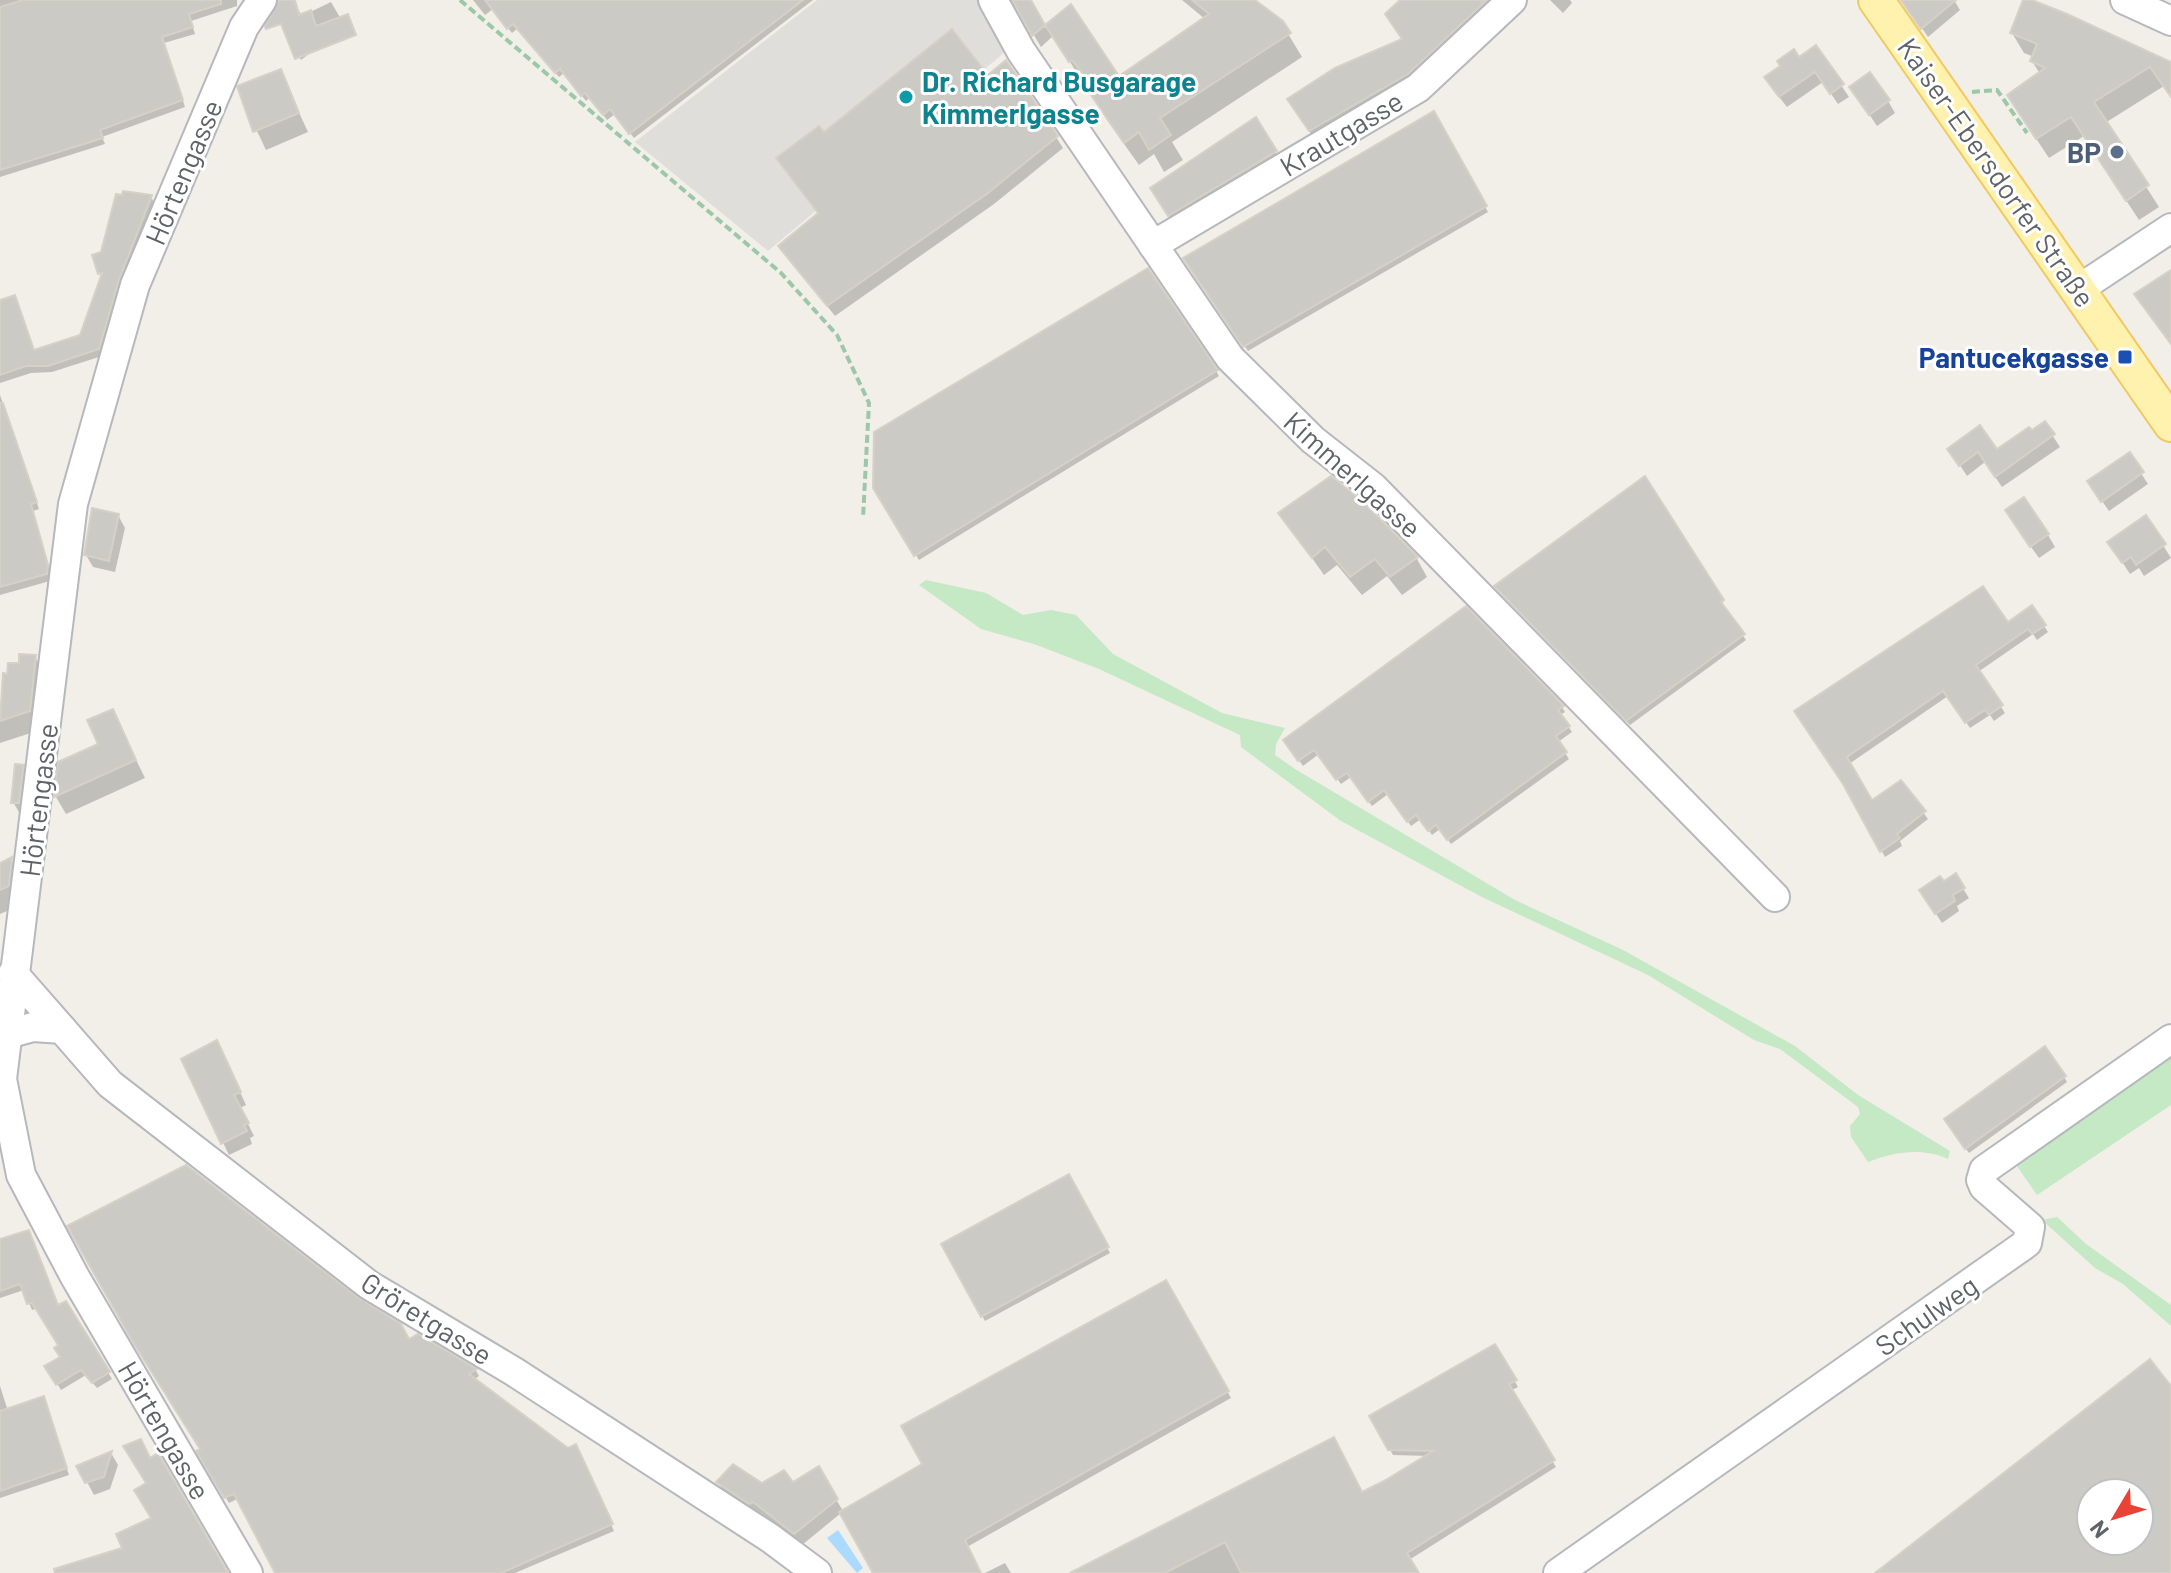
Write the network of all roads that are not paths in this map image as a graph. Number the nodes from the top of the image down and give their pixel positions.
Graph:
1 (262, 0) edge
2 (993, 0) edge
3 (1512, 0) edge
4 (1876, 0) edge
5 (2125, 0) edge
6 (2171, 21) edge
7 (2171, 228) edge
8 (1153, 245) junction
9 (2079, 289) junction
10 (2171, 424) edge
11 (1775, 897) dead end
12 (13, 973) junction
13 (62, 1029) junction
14 (7, 1034) junction
15 (2171, 1039) edge
16 (248, 1573) edge
17 (817, 1573) edge
18 (1558, 1573) edge

1 - 12 street, Hörtengasse
2 - 8 street, Kimmerlgasse
3 - 8 street, Krautgasse
4 - 9 main road, Kaiser-Ebersdorfer Straße
5 - 6 street
7 - 9 street
8 - 11 street, Kimmerlgasse
9 - 10 main road, Kaiser-Ebersdorfer Straße
12 - 13 street, Gröretgasse
12 - 14 street, Hörtengasse
13 - 14 street
13 - 17 street, Gröretgasse
14 - 16 street, Hörtengasse
15 - 18 street, Schulweg

